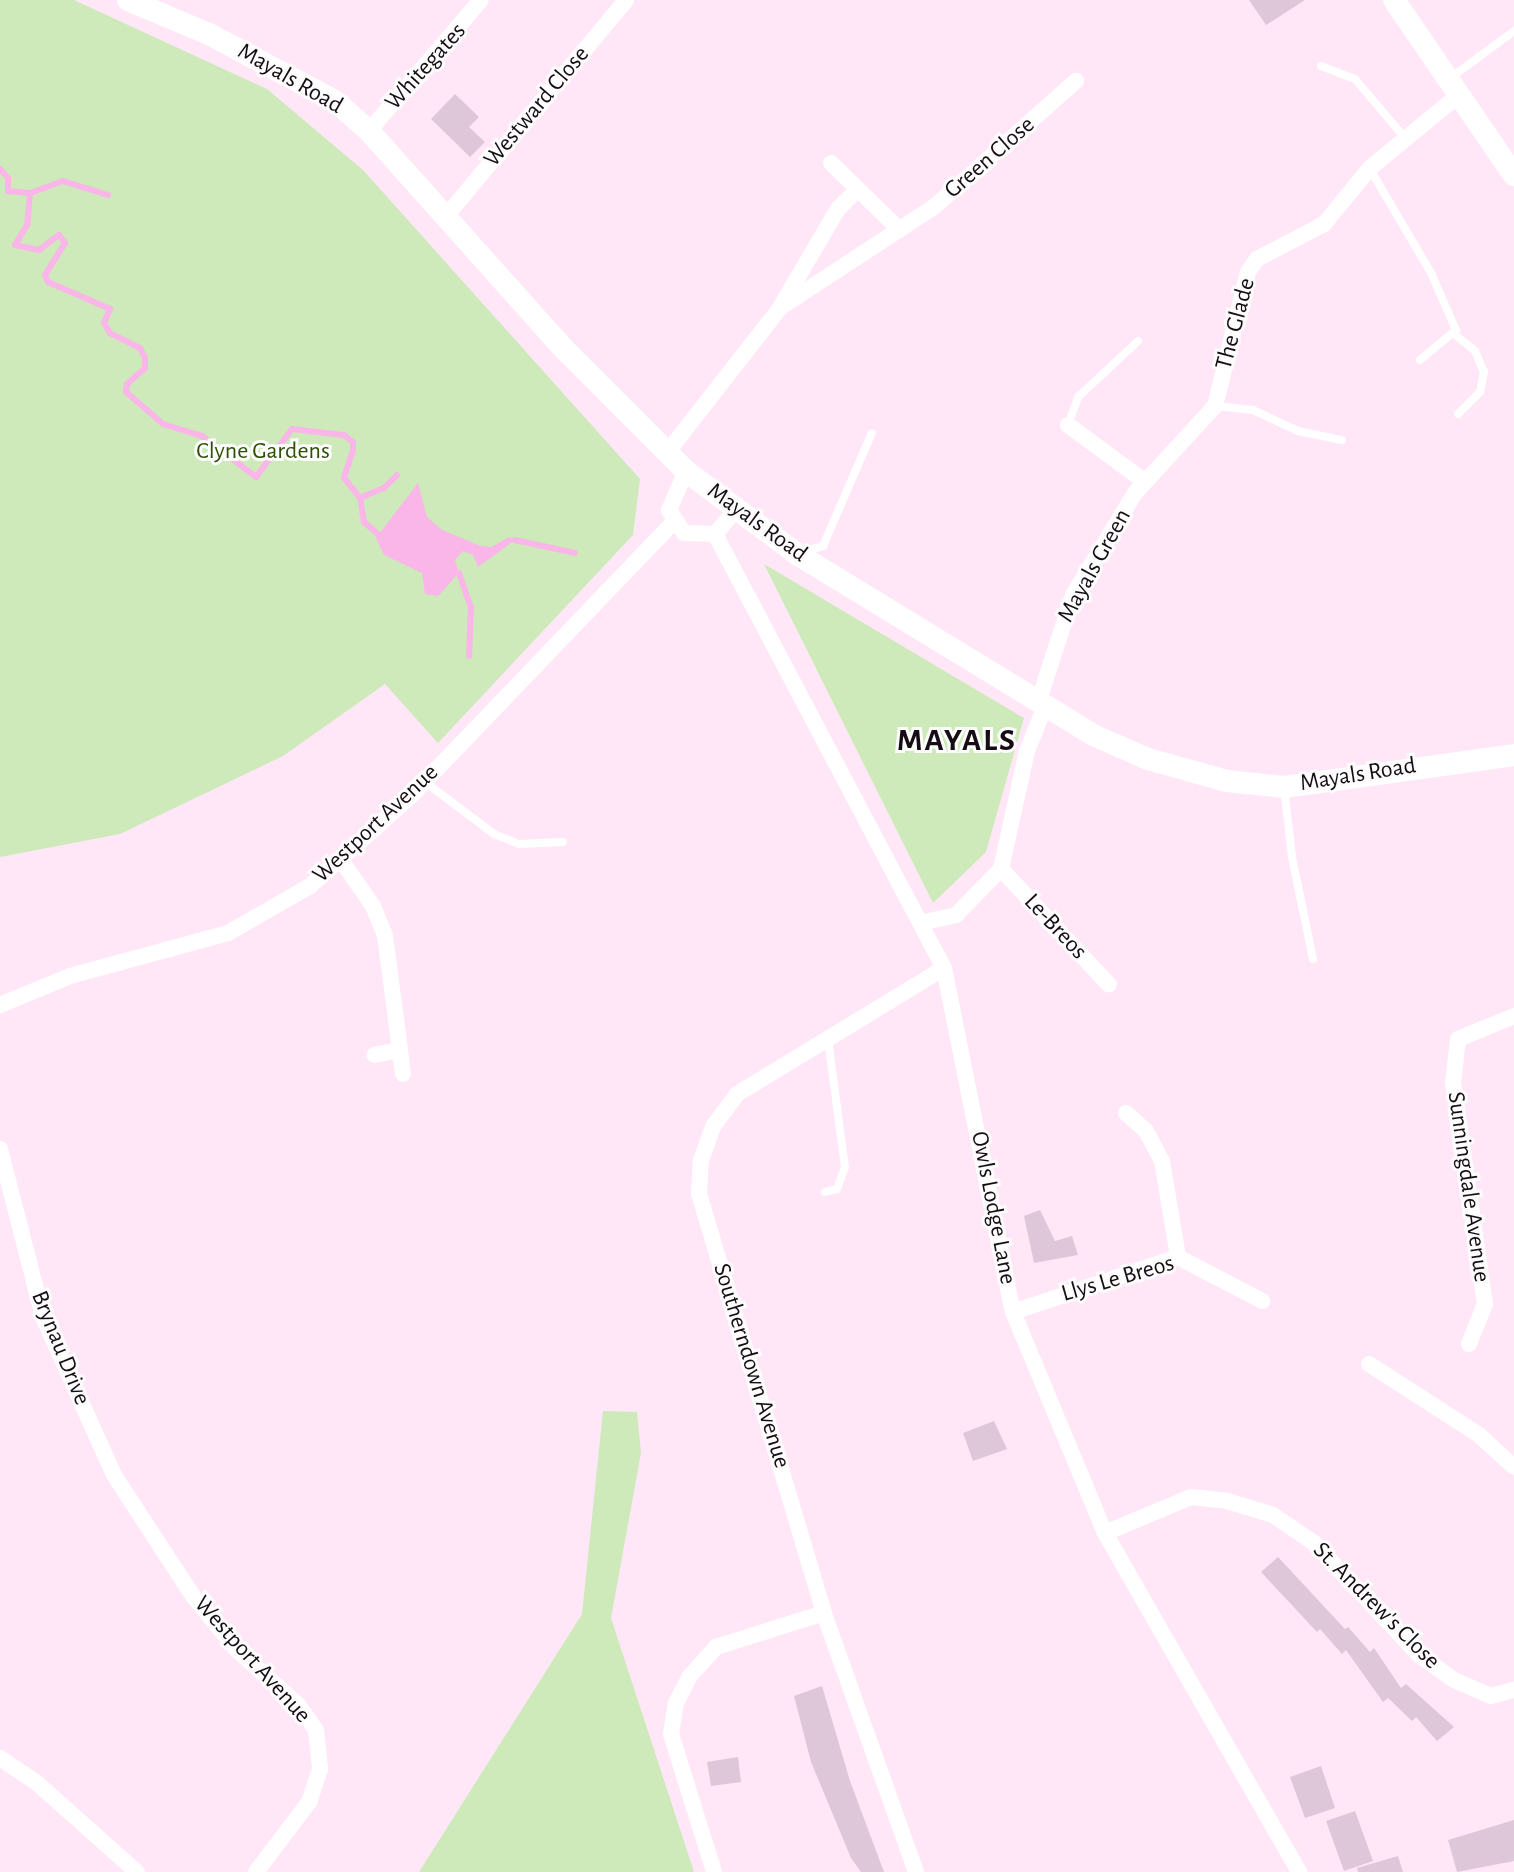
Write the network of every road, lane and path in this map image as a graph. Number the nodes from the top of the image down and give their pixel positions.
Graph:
1 (128, 0) edge
2 (481, 0) edge
3 (626, 0) edge
4 (1394, 0) edge
5 (1514, 31) edge
6 (1321, 66) dead end
7 (1076, 81) dead end
8 (1454, 87) junction
9 (369, 131) junction
10 (1405, 138) junction
11 (831, 163) dead end
12 (1370, 168) junction
13 (1514, 175) edge
14 (857, 190) junction
15 (448, 214) junction
16 (900, 230) junction
17 (781, 307) junction
18 (1453, 333) junction
19 (1138, 341) dead end
20 (1420, 360) dead end
21 (1215, 406) junction
22 (1458, 414) dead end
23 (1068, 425) joint
24 (872, 433) dead end
25 (1342, 440) dead end
26 (666, 454) junction
27 (686, 471) junction
28 (1144, 481) junction
29 (735, 511) junction
30 (674, 522) junction
31 (715, 534) junction
32 (797, 554) junction
33 (1042, 702) junction
34 (1514, 755) edge
35 (424, 782) junction
36 (1284, 787) junction
37 (563, 842) dead end
38 (341, 860) junction
39 (1001, 869) junction
40 (924, 922) junction
41 (1313, 959) dead end
42 (944, 968) junction
43 (1109, 985) dead end
44 (0, 1005) edge
45 (1514, 1016) edge
46 (828, 1040) junction
47 (400, 1050) junction
48 (374, 1055) dead end
49 (403, 1074) dead end
50 (1126, 1113) dead end
51 (0, 1149) edge
52 (825, 1192) dead end
53 (1178, 1257) junction
54 (1262, 1301) dead end
55 (1013, 1312) junction
56 (1469, 1344) dead end
57 (1369, 1364) dead end
58 (1514, 1467) edge
59 (1105, 1533) junction
60 (152, 1534) joint
61 (824, 1613) junction
62 (1514, 1690) edge
63 (0, 1758) edge
64 (137, 1872) edge
65 (256, 1872) edge
66 (714, 1872) edge
67 (916, 1872) edge
68 (1299, 1872) edge

1 - 9 main road, Mayals Road
2 - 9 street, Whitegates
3 - 15 street, Westward Close
4 - 8 main road
5 - 8 lane
6 - 10 lane
7 - 16 street, Green Close
8 - 10 street, The Glade
8 - 13 main road
9 - 15 main road, Mayals Road
10 - 12 street, The Glade
11 - 14 street
12 - 18 lane
12 - 21 street, The Glade
14 - 16 street
14 - 17 street, Green Close
15 - 26 main road, Mayals Road
16 - 17 street, Green Close
17 - 26 street, Green Close
18 - 20 lane
18 - 22 lane
19 - 23 lane
21 - 25 lane
21 - 28 street, The Glade
23 - 28 street
24 - 32 lane
26 - 27 main road, Mayals Road
27 - 29 main road, Mayals Road
27 - 30 street
28 - 33 street, Mayals Green
29 - 31 street
29 - 32 main road, Mayals Road
30 - 31 street
30 - 35 street, Westport Avenue
31 - 40 street, Owls Lodge Lane
32 - 33 main road, Mayals Road
33 - 36 main road, Mayals Road
33 - 39 street, Mayals Green
34 - 36 main road, Mayals Road
35 - 37 lane
35 - 38 street, Westport Avenue
36 - 41 lane
38 - 44 street, Westport Avenue
38 - 47 street
39 - 40 street
39 - 43 street, Le-Breos
40 - 42 street, Owls Lodge Lane
42 - 46 street, Southerndown Avenue
42 - 55 street, Owls Lodge Lane
45 - 56 street, Sunningdale Avenue
46 - 52 lane
46 - 61 street, Southerndown Avenue
47 - 48 street
47 - 49 street
50 - 53 street
51 - 60 street, Brynau Drive
53 - 54 street, Llys Le Breos
53 - 55 street, Llys Le Breos
55 - 59 street, Owls Lodge Lane
57 - 58 street
59 - 62 street, St. Andrew's Close
59 - 68 street, Owls Lodge Lane
60 - 65 street, Westport Avenue
61 - 66 street
61 - 67 street, Southerndown Avenue
63 - 64 street

